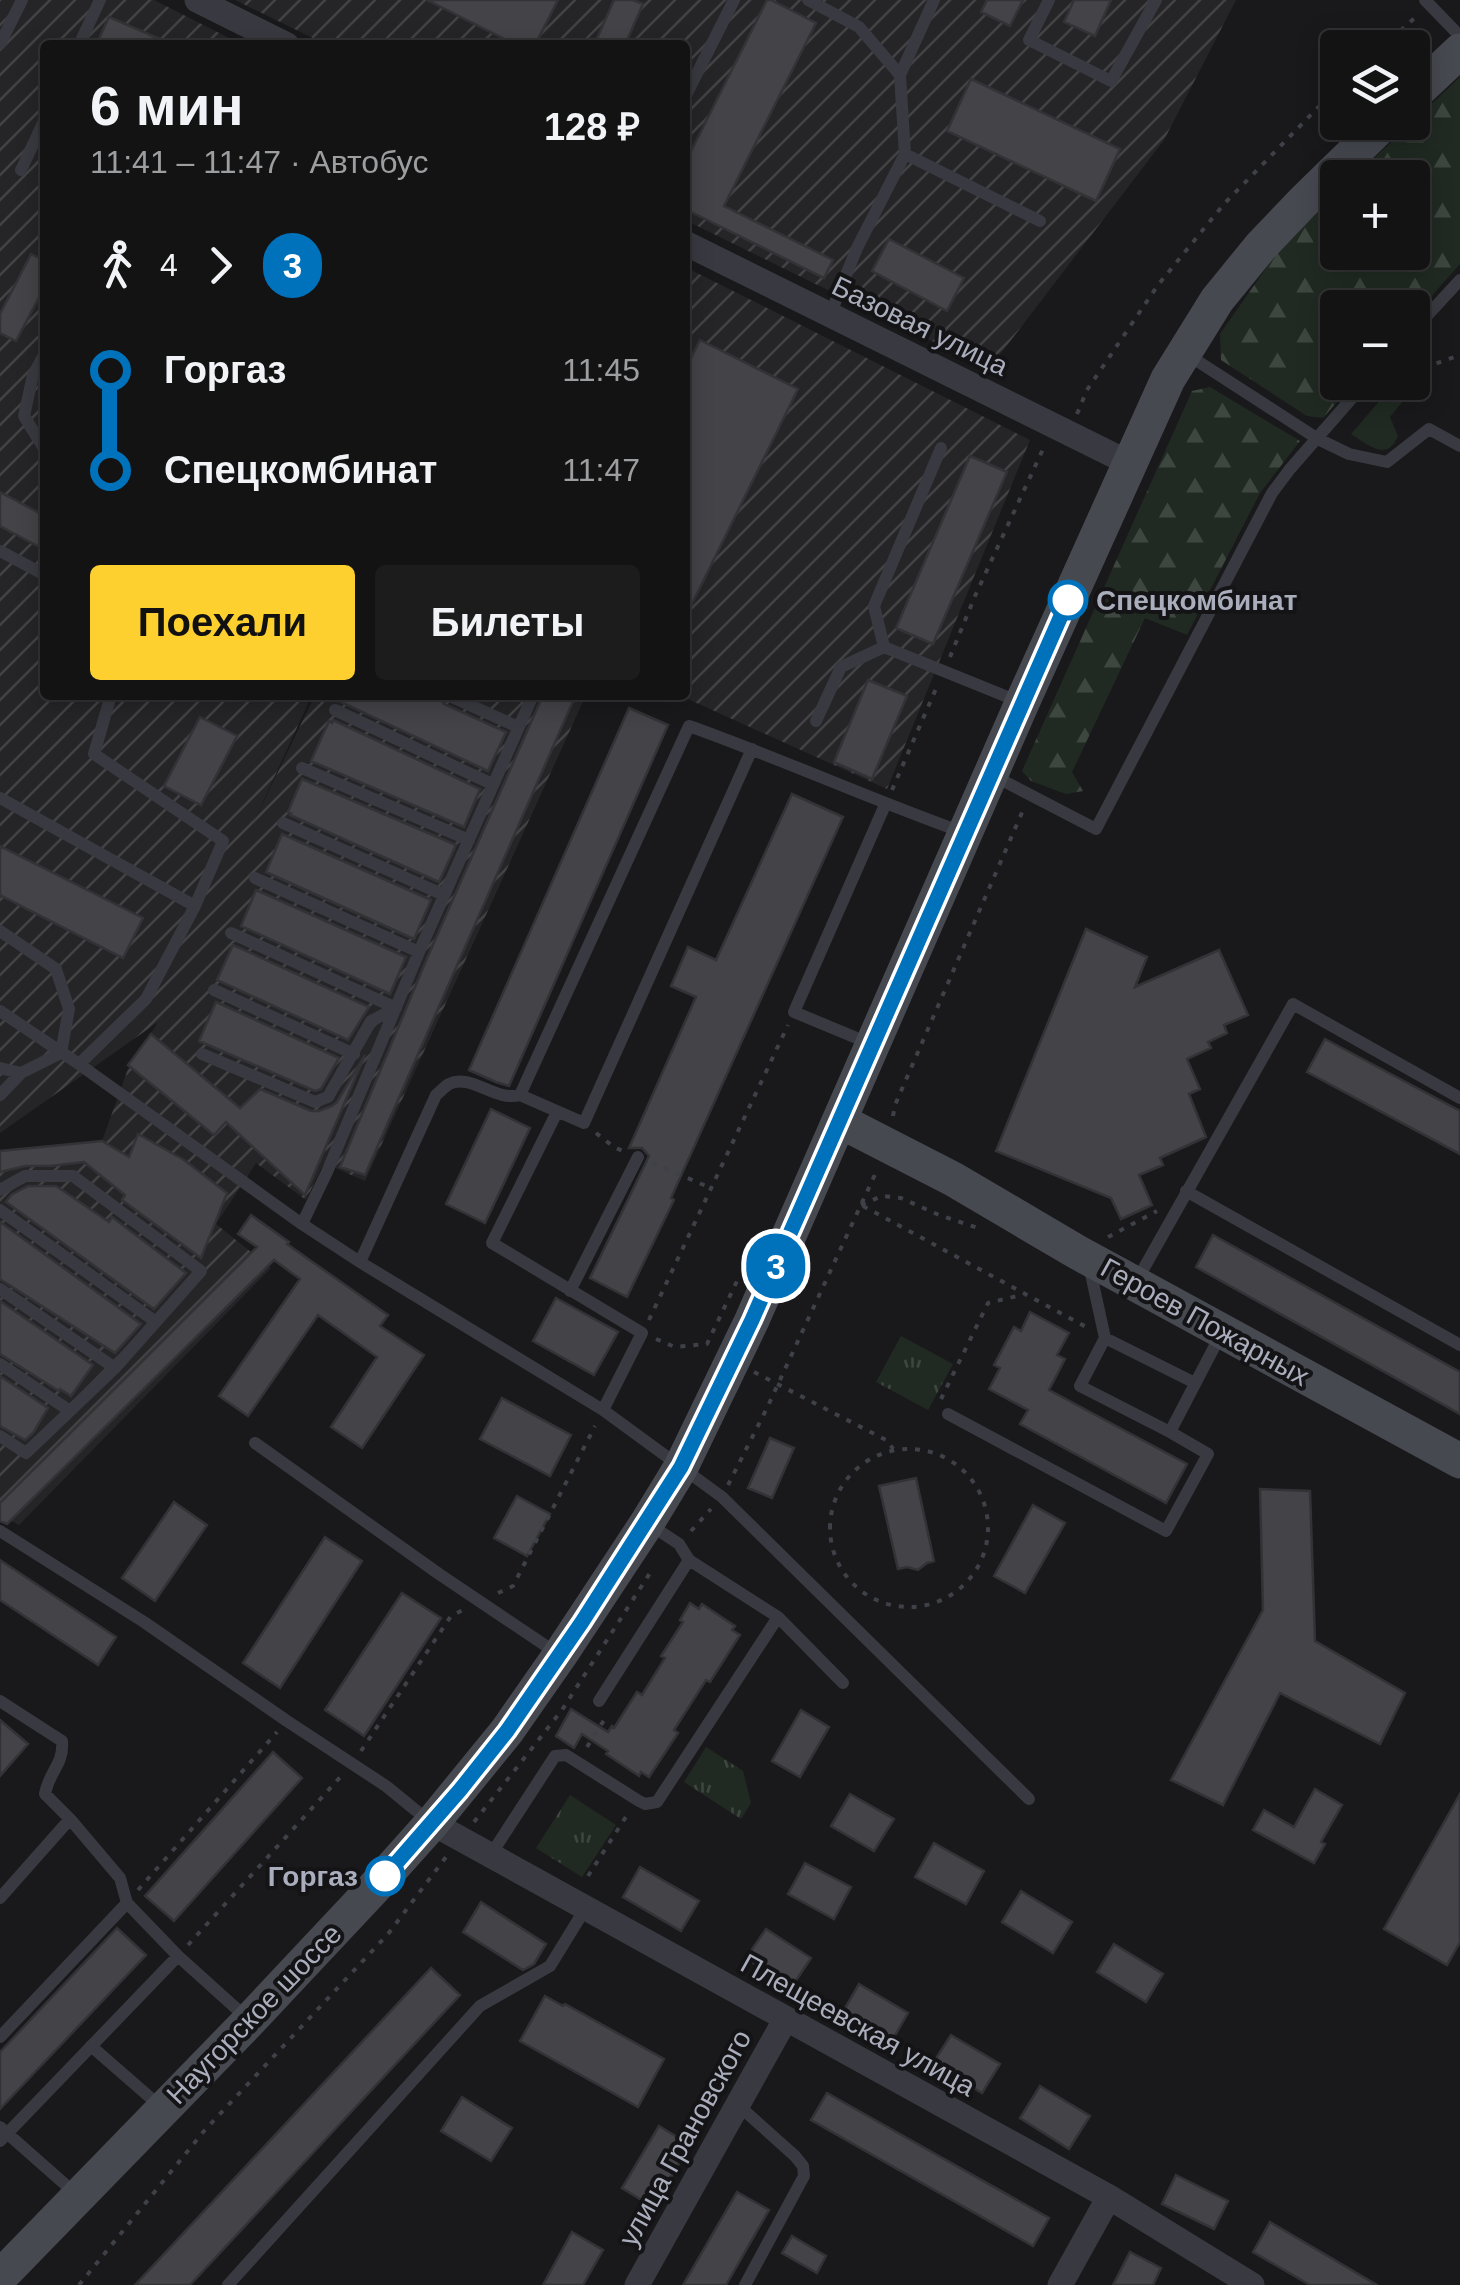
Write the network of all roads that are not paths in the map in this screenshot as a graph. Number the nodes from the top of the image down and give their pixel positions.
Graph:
1 (22, 0) edge
2 (100, 0) edge
3 (196, 0) edge
4 (734, 0) edge
5 (808, 0) edge
6 (934, 0) edge
7 (1049, 0) edge
8 (1156, 0) edge
9 (1427, 2) edge
10 (1460, 36) edge
11 (81, 40) edge
12 (277, 40) edge
13 (0, 44) edge
14 (1460, 51) edge
15 (900, 75) junction
16 (1430, 79) edge
17 (690, 87) edge
18 (40, 129) edge
19 (1367, 140) edge
20 (905, 154) junction
21 (21, 170) dead end
22 (1040, 221) dead end
23 (690, 245) edge
24 (1460, 280) edge
25 (1430, 312) edge
26 (830, 315) junction
27 (1183, 352) junction
28 (40, 362) edge
29 (1351, 400) edge
30 (1318, 439) junction
31 (40, 442) edge
32 (1460, 446) edge
33 (941, 448) dead end
34 (1129, 463) junction
35 (0, 551) edge
36 (40, 572) edge
37 (884, 647) junction
38 (110, 700) edge
39 (459, 700) edge
40 (531, 700) edge
41 (1022, 703) junction
42 (335, 710) dead end
43 (816, 720) dead end
44 (518, 727) junction
45 (752, 748) junction
46 (302, 768) dead end
47 (992, 775) junction
48 (492, 784) junction
49 (0, 798) edge
50 (885, 805) junction
51 (283, 823) dead end
52 (966, 834) junction
53 (468, 840) junction
54 (255, 878) dead end
55 (444, 895) junction
56 (195, 906) junction
57 (0, 932) edge
58 (231, 932) dead end
59 (419, 952) junction
60 (214, 990) dead end
61 (396, 1008) junction
62 (0, 1012) edge
63 (874, 1044) junction
64 (61, 1053) junction
65 (202, 1054) dead end
66 (354, 1054) junction
67 (80, 1064) junction
68 (0, 1068) edge
69 (21, 1072) junction
70 (520, 1094) junction
71 (0, 1096) edge
72 (1460, 1098) edge
73 (557, 1112) junction
74 (840, 1121) junction
75 (638, 1157) dead end
76 (0, 1190) edge
77 (1186, 1191) junction
78 (0, 1210) edge
79 (302, 1224) junction
80 (1087, 1256) junction
81 (360, 1262) junction
82 (1135, 1284) junction
83 (0, 1289) edge
84 (570, 1291) junction
85 (156, 1322) junction
86 (1222, 1332) junction
87 (1105, 1338) junction
88 (1460, 1344) edge
89 (0, 1364) edge
90 (116, 1368) junction
91 (1195, 1384) junction
92 (603, 1410) junction
93 (70, 1412) junction
94 (948, 1414) road end
95 (1170, 1432) junction
96 (0, 1436) edge
97 (255, 1443) dead end
98 (1460, 1461) edge
99 (681, 1467) junction
100 (647, 1523) junction
101 (0, 1531) edge
102 (690, 1560) junction
103 (778, 1617) junction
104 (560, 1655) junction
105 (843, 1683) dead end
106 (0, 1700) edge
107 (599, 1701) road end
108 (1030, 1798) dead end
109 (70, 1819) junction
110 (432, 1823) junction
111 (490, 1856) junction
112 (0, 1898) edge
113 (126, 1903) junction
114 (586, 1909) junction
115 (178, 1956) junction
116 (785, 2020) junction
117 (249, 2021) junction
118 (0, 2037) edge
119 (91, 2046) junction
120 (738, 2105) junction
121 (162, 2109) junction
122 (2, 2134) edge
123 (78, 2195) junction
124 (1108, 2197) junction
125 (0, 2278) edge
126 (228, 2285) edge
127 (637, 2285) edge
128 (744, 2285) edge
129 (1060, 2285) edge
130 (1252, 2285) edge

1 - 13 lane
2 - 11 lane
3 - 12 street
4 - 17 lane
5 - 15 lane
6 - 15 lane
7 - 8 lane
9 - 10 lane
14 - 16 main road
15 - 20 lane
18 - 21 lane
19 - 27 main road, Наугорское шоссе
20 - 22 lane
20 - 26 lane
23 - 26 street, Базовая улица
24 - 25 lane
26 - 34 street, Базовая улица
27 - 30 lane
27 - 34 main road, Наугорское шоссе
28 - 31 lane
29 - 30 lane
30 - 32 lane
30 - 47 lane
33 - 37 lane
34 - 41 main road, Наугорское шоссе
35 - 36 lane
37 - 41 lane
37 - 43 lane
38 - 56 lane
39 - 44 lane
40 - 44 lane
41 - 47 main road, Наугорское шоссе
42 - 48 lane
44 - 48 lane
45 - 50 lane
45 - 70 lane
45 - 73 lane
46 - 53 lane
47 - 52 main road, Наугорское шоссе
48 - 53 lane
49 - 56 lane
50 - 52 lane
50 - 63 lane
51 - 55 lane
52 - 63 main road, Наугорское шоссе
53 - 55 lane
54 - 59 lane
55 - 59 lane
56 - 67 lane
57 - 64 lane
58 - 61 lane
59 - 61 lane
60 - 66 lane
61 - 66 lane
61 - 79 lane
62 - 64 lane
63 - 74 main road, Наугорское шоссе
64 - 67 lane
64 - 69 lane
65 - 66 lane
67 - 79 lane
68 - 69 lane
69 - 71 lane
70 - 73 lane
70 - 81 lane
72 - 77 lane
73 - 84 lane
74 - 80 main road, Героев Пожарных
74 - 99 main road, Наугорское шоссе
75 - 84 lane
76 - 85 lane
77 - 82 lane
77 - 88 lane
78 - 85 lane
79 - 81 lane
80 - 82 main road, Героев Пожарных
80 - 87 lane
81 - 92 lane
82 - 86 main road, Героев Пожарных
83 - 90 lane
84 - 92 lane
85 - 90 lane
86 - 91 lane
86 - 98 main road, Героев Пожарных
87 - 91 lane
87 - 95 lane
89 - 93 lane
90 - 93 lane
91 - 95 lane
92 - 99 lane
93 - 96 lane
94 - 95 lane
97 - 104 lane
99 - 100 main road, Наугорское шоссе
99 - 108 lane
100 - 102 lane
100 - 104 main road, Наугорское шоссе
101 - 110 lane
102 - 103 lane
102 - 107 lane
103 - 105 lane
103 - 111 lane
104 - 110 main road, Наугорское шоссе
106 - 109 lane
109 - 112 lane
109 - 113 lane
110 - 111 street, Плещеевская улица
110 - 117 main road, Наугорское шоссе
111 - 114 street, Плещеевская улица
113 - 115 lane
113 - 118 lane
114 - 116 street, Плещеевская улица
114 - 126 lane
115 - 117 lane
115 - 119 lane
116 - 120 street, улица Грановского
116 - 124 street, Плещеевская улица
117 - 121 main road, Наугорское шоссе
119 - 121 lane
119 - 122 lane
120 - 127 street, улица Грановского
120 - 128 lane
121 - 123 main road, Наугорское шоссе
122 - 123 lane
123 - 125 main road, Наугорское шоссе
124 - 129 street
124 - 130 street, Плещеевская улица

